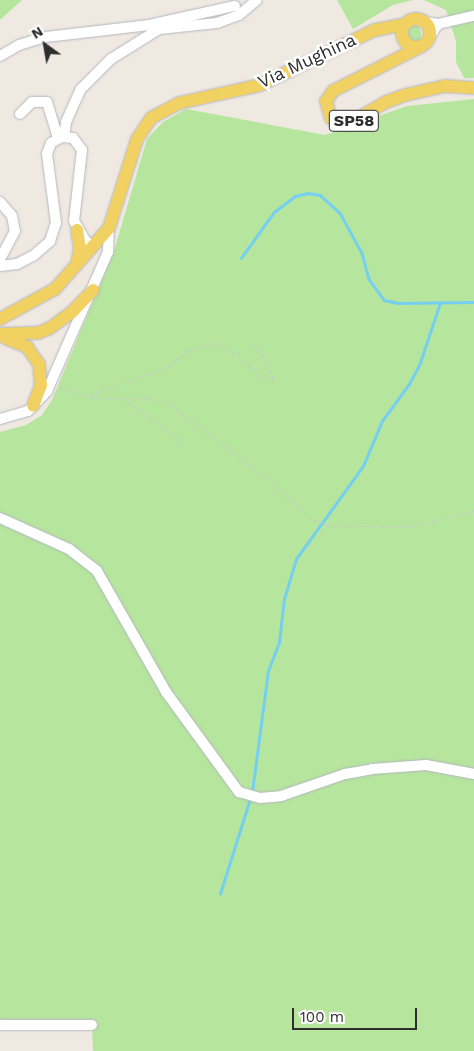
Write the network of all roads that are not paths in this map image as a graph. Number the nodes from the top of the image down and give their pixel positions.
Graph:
1 (257, 0) edge
2 (235, 6) dead end
3 (474, 16) edge
4 (432, 23) junction
5 (405, 24) junction
6 (375, 30) junction
7 (404, 41) junction
8 (420, 48) junction
9 (0, 56) edge
10 (396, 60) junction
11 (474, 88) edge
12 (20, 114) dead end
13 (61, 138) junction
14 (0, 202) edge
15 (109, 228) junction
16 (77, 230) junction
17 (95, 245) junction
18 (0, 259) edge
19 (77, 265) junction
20 (0, 266) edge
21 (93, 290) junction
22 (0, 320) edge
23 (0, 336) edge
24 (33, 406) junction
25 (0, 419) edge
26 (0, 518) edge
27 (474, 774) edge
28 (0, 1025) edge
29 (92, 1025) dead end

1 - 13 street
2 - 9 street
3 - 4 street
4 - 5 main road
4 - 8 main road
5 - 6 main road, Via Mughina
5 - 7 main road
6 - 7 main road
6 - 15 main road, Via Mughina
7 - 8 main road
7 - 10 main road
8 - 10 main road
10 - 11 main road, Via Mughina / SP58
12 - 13 street
13 - 16 street
13 - 20 street
14 - 18 street
15 - 17 main road
15 - 21 street
16 - 17 street
16 - 19 main road
17 - 19 main road
19 - 22 main road
21 - 23 main road
21 - 24 street
23 - 24 main road
24 - 25 street
26 - 27 street
28 - 29 street

